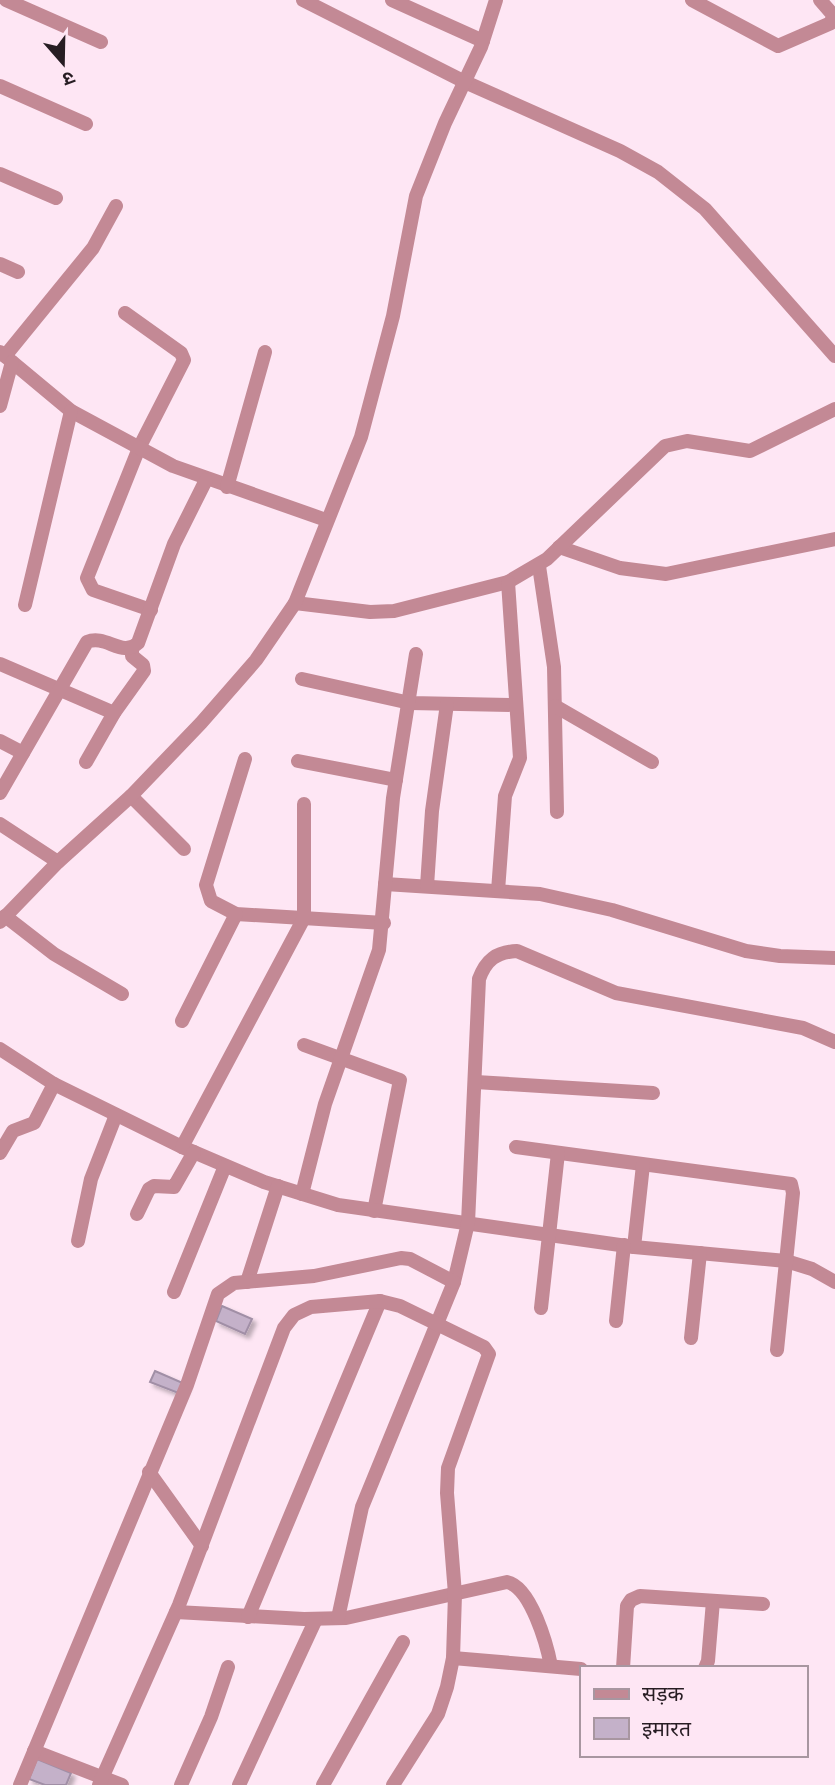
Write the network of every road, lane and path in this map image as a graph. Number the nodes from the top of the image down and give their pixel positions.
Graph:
1 (6, 0) edge
2 (303, 0) edge
3 (392, 0) edge
4 (496, 0) edge
5 (692, 0) edge
6 (820, 0) edge
7 (0, 11) edge
8 (834, 20) edge
9 (101, 42) dead end
10 (482, 44) junction
11 (467, 78) junction
12 (0, 86) edge
13 (86, 124) dead end
14 (0, 174) edge
15 (56, 198) dead end
16 (116, 206) dead end
17 (0, 264) edge
18 (18, 272) dead end
19 (125, 313) dead end
20 (265, 352) dead end
21 (835, 356) edge
22 (6, 357) edge
23 (0, 406) edge
24 (835, 409) edge
25 (71, 411) junction
26 (139, 448) junction
27 (206, 480) junction
28 (227, 487) junction
29 (326, 520) junction
30 (835, 539) edge
31 (559, 547) junction
32 (539, 566) junction
33 (508, 582) junction
34 (295, 603) junction
35 (25, 605) dead end
36 (151, 610) junction
37 (132, 648) junction
38 (416, 654) dead end
39 (0, 664) edge
40 (302, 679) dead end
41 (59, 689) junction
42 (410, 703) junction
43 (447, 704) junction
44 (516, 705) junction
45 (555, 706) junction
46 (114, 713) junction
47 (0, 741) edge
48 (23, 753) junction
49 (245, 759) dead end
50 (298, 761) dead end
51 (86, 762) dead end
52 (652, 762) dead end
53 (396, 780) junction
54 (0, 793) edge
55 (131, 796) junction
56 (304, 804) dead end
57 (557, 812) dead end
58 (0, 824) edge
59 (184, 849) dead end
60 (58, 862) junction
61 (385, 884) junction
62 (427, 886) junction
63 (498, 891) junction
64 (236, 914) junction
65 (304, 918) junction
66 (3, 919) edge
67 (384, 923) junction
68 (835, 957) edge
69 (122, 994) dead end
70 (182, 1021) dead end
71 (835, 1042) edge
72 (304, 1045) dead end
73 (0, 1049) edge
74 (342, 1060) junction
75 (476, 1082) junction
76 (54, 1084) junction
77 (653, 1093) dead end
78 (116, 1115) junction
79 (516, 1147) dead end
80 (188, 1150) junction
81 (0, 1153) edge
82 (558, 1153) junction
83 (643, 1165) junction
84 (225, 1166) junction
85 (278, 1186) junction
86 (302, 1194) junction
87 (374, 1212) junction
88 (137, 1213) dead end
89 (468, 1223) junction
90 (550, 1235) junction
91 (78, 1241) dead end
92 (629, 1246) junction
93 (700, 1253) junction
94 (786, 1261) junction
95 (247, 1282) junction
96 (454, 1282) junction
97 (835, 1282) edge
98 (174, 1292) dead end
99 (380, 1301) junction
100 (541, 1308) dead end
101 (616, 1321) dead end
102 (434, 1325) junction
103 (691, 1338) dead end
104 (777, 1350) dead end
105 (149, 1472) junction
106 (202, 1546) junction
107 (455, 1594) junction
108 (713, 1601) junction
109 (763, 1604) dead end
110 (176, 1612) junction
111 (248, 1617) junction
112 (338, 1618) junction
113 (316, 1619) junction
114 (403, 1642) dead end
115 (453, 1658) junction
116 (551, 1666) junction
117 (623, 1666) edge
118 (706, 1666) edge
119 (228, 1667) dead end
120 (580, 1669) edge
121 (34, 1751) junction
122 (100, 1781) edge
123 (20, 1785) edge
124 (122, 1785) edge
125 (181, 1785) edge
126 (239, 1785) edge
127 (323, 1785) edge
128 (393, 1785) edge

1 - 7 street
1 - 9 street
2 - 11 street
3 - 10 street
4 - 10 street
5 - 8 street
6 - 8 street
10 - 11 street
11 - 21 street
11 - 29 street
12 - 13 street
14 - 15 street
16 - 22 street
17 - 18 street
19 - 26 street
20 - 28 street
22 - 23 street
22 - 25 street
24 - 31 street
25 - 26 street
25 - 35 street
26 - 27 street
26 - 36 street
27 - 28 street
27 - 36 street
28 - 29 street
29 - 34 street
30 - 31 street
31 - 32 street
32 - 33 street
32 - 45 street
33 - 34 street
33 - 44 street
34 - 55 street
36 - 37 street
37 - 41 street
37 - 46 street
38 - 42 street
39 - 41 street
40 - 42 street
41 - 46 street
41 - 48 street
42 - 43 street
42 - 53 street
43 - 44 street
43 - 62 street
44 - 63 street
45 - 52 street
45 - 57 street
46 - 51 street
47 - 48 street
48 - 54 street
49 - 64 street
50 - 53 street
53 - 61 street
55 - 59 street
55 - 60 street
56 - 65 street
58 - 60 street
60 - 66 street
61 - 62 street
61 - 67 street
62 - 63 street
63 - 68 street
64 - 65 street
64 - 70 street
65 - 67 street
65 - 80 street
66 - 69 street
67 - 74 street
71 - 75 street
72 - 74 street
73 - 76 street
74 - 86 street
74 - 87 street
75 - 77 street
75 - 89 street
76 - 78 street
76 - 81 street
78 - 80 street
78 - 91 street
79 - 82 street
80 - 84 street
80 - 88 street
82 - 83 street
82 - 90 street
83 - 92 street
83 - 94 street
84 - 85 street
84 - 98 street
85 - 86 street
85 - 95 street
86 - 87 street
87 - 89 street
89 - 90 street
89 - 96 street
90 - 92 street
90 - 100 street
92 - 93 street
92 - 101 street
93 - 94 street
93 - 103 street
94 - 97 street
94 - 104 street
95 - 96 street
95 - 105 street
96 - 102 street
99 - 102 street
99 - 106 street
99 - 111 street
102 - 107 street
102 - 112 street
105 - 106 street
105 - 121 street
106 - 110 street
107 - 112 street
107 - 115 street
107 - 116 street
108 - 109 street
108 - 117 street
108 - 118 street
110 - 111 street
110 - 122 street
111 - 113 street
112 - 113 street
113 - 126 street
114 - 127 street
115 - 116 street
115 - 128 street
116 - 120 street
119 - 125 street
121 - 122 street
121 - 123 street
122 - 124 street

